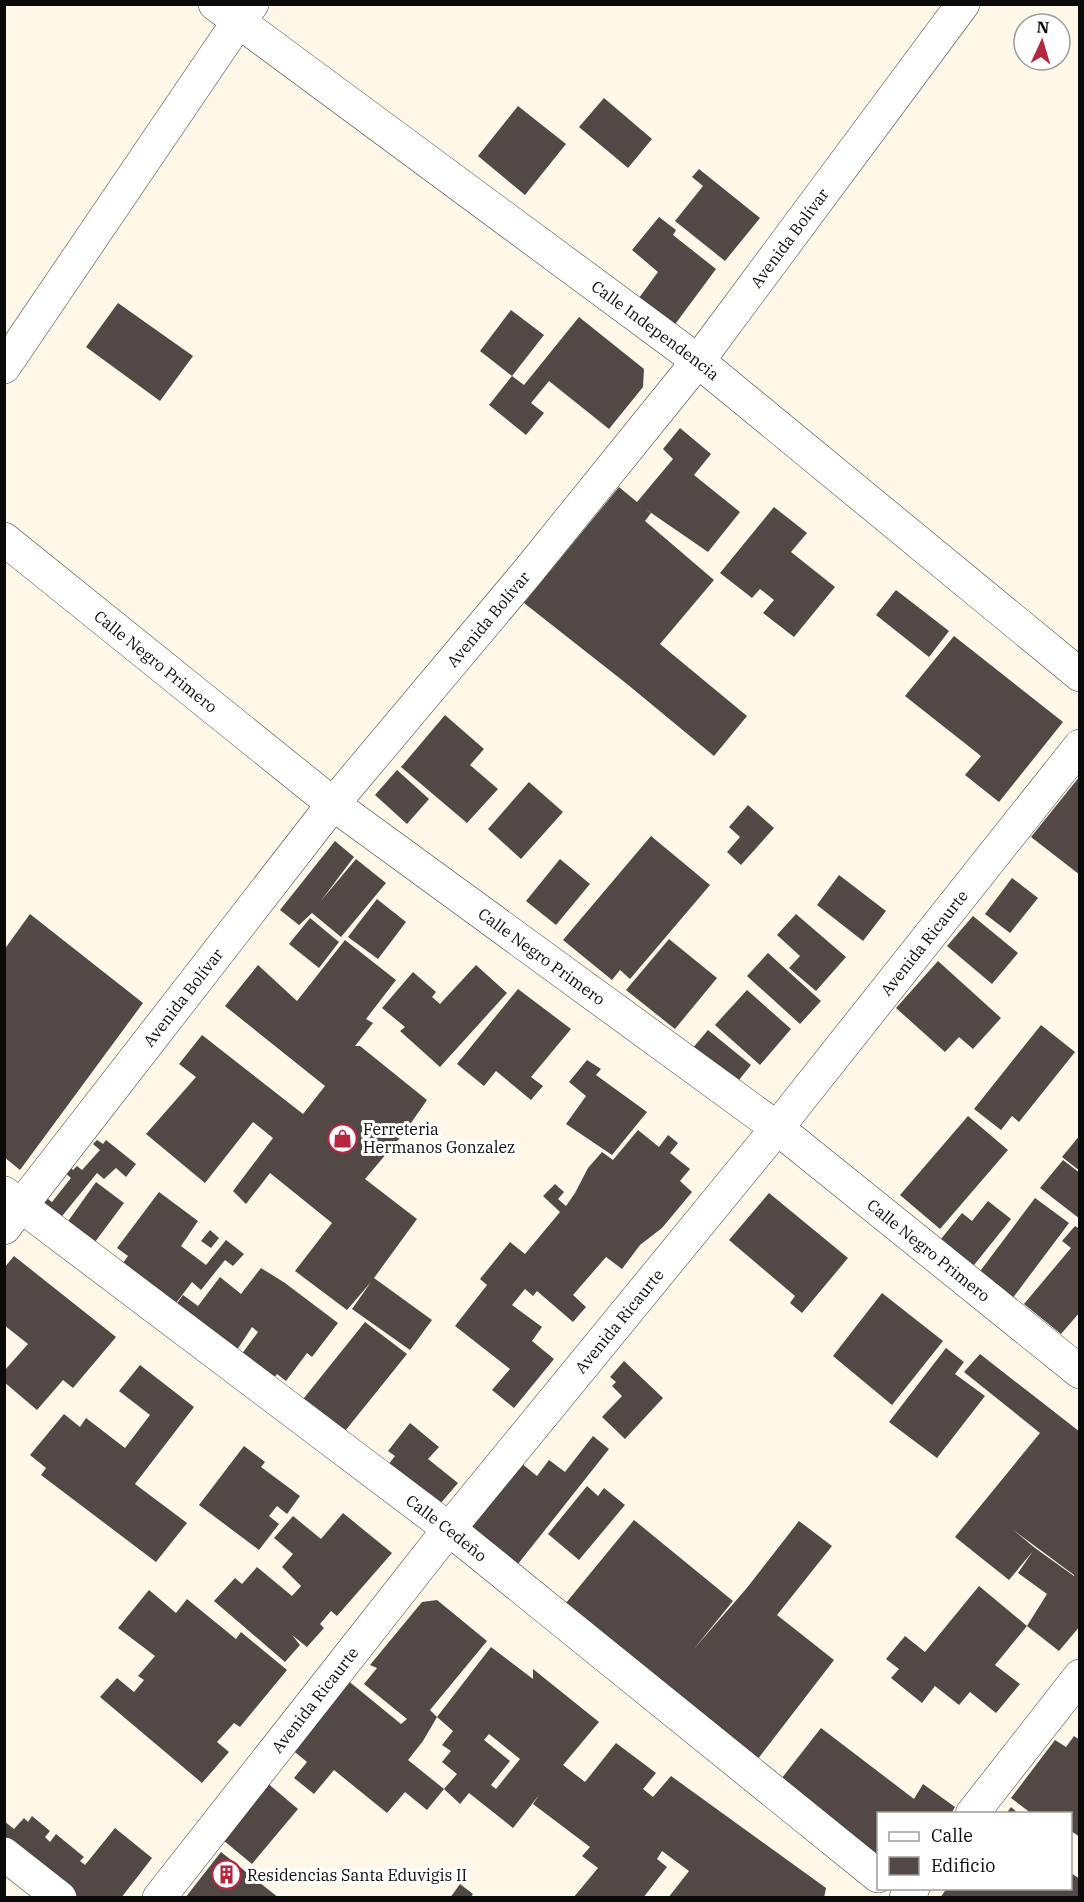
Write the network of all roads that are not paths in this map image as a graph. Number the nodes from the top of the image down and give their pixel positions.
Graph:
1 (963, 4) edge
2 (235, 10) edge
3 (698, 361) junction
4 (4, 367) edge
5 (4, 539) edge
6 (1080, 675) edge
7 (1080, 746) edge
8 (333, 804) junction
9 (777, 1128) junction
10 (10, 1209) edge
11 (1080, 1372) edge
12 (449, 1529) junction
13 (1080, 1676) edge
14 (974, 1812) edge
15 (4, 1854) edge
16 (877, 1874) edge
17 (60, 1898) edge
18 (159, 1898) edge

1 - 3 street, Avenida Bolívar
2 - 3 street, Calle Independencia
2 - 4 street
3 - 6 street, Calle Independencia
3 - 8 street, Avenida Bolívar
5 - 8 street, Calle Negro Primero
7 - 9 street, Avenida Ricaurte
8 - 9 street, Calle Negro Primero
8 - 10 street, Avenida Bolívar
9 - 11 street, Calle Negro Primero
9 - 12 street, Avenida Ricaurte
10 - 12 street, Calle Cedeño
12 - 16 street, Calle Cedeño
12 - 18 street, Avenida Ricaurte
13 - 14 street
15 - 17 street

